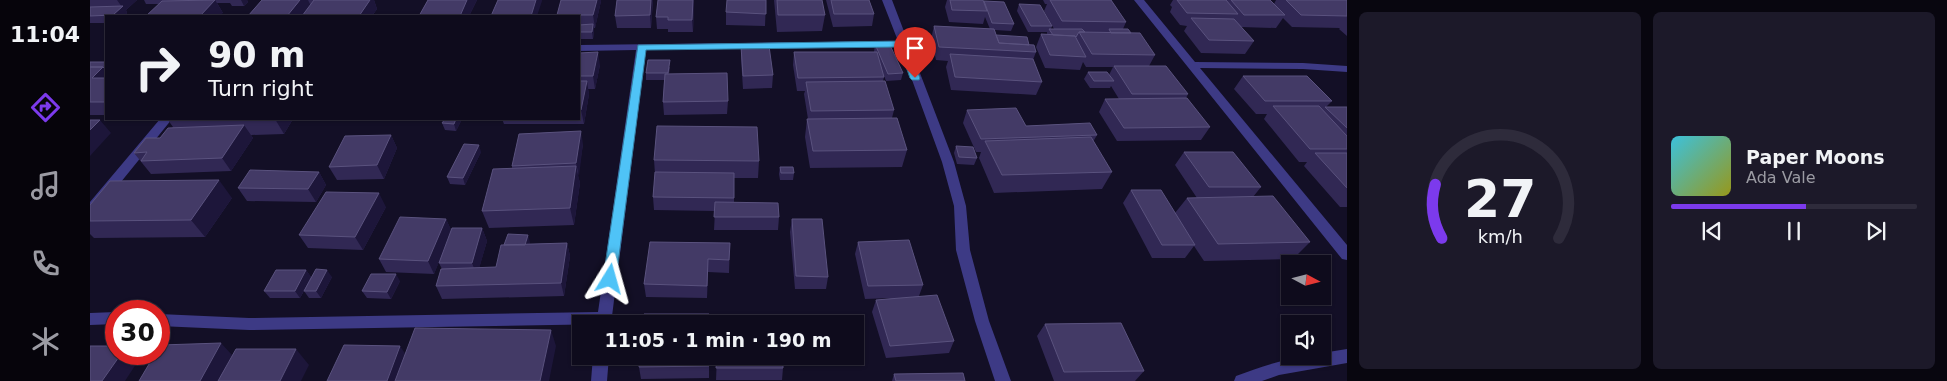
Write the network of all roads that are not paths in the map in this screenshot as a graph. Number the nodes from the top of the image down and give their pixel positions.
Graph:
1 (887, 0) edge
2 (1139, 0) edge
3 (902, 44) junction
4 (641, 47) junction
5 (580, 48) edge
6 (1192, 65) junction
7 (1347, 69) edge
8 (165, 120) edge
9 (90, 211) edge
10 (1347, 255) edge
11 (605, 315) edge
12 (105, 318) edge
13 (90, 319) edge
14 (170, 320) edge
15 (572, 321) edge
16 (1347, 356) edge
17 (600, 365) edge
18 (599, 381) edge
19 (1003, 381) edge
20 (1242, 381) edge

1 - 3 street
2 - 6 street
3 - 4 street
3 - 19 street
4 - 5 street
4 - 11 street
6 - 7 street
6 - 10 street
8 - 9 street
12 - 13 street
14 - 15 street
16 - 20 street
17 - 18 street

